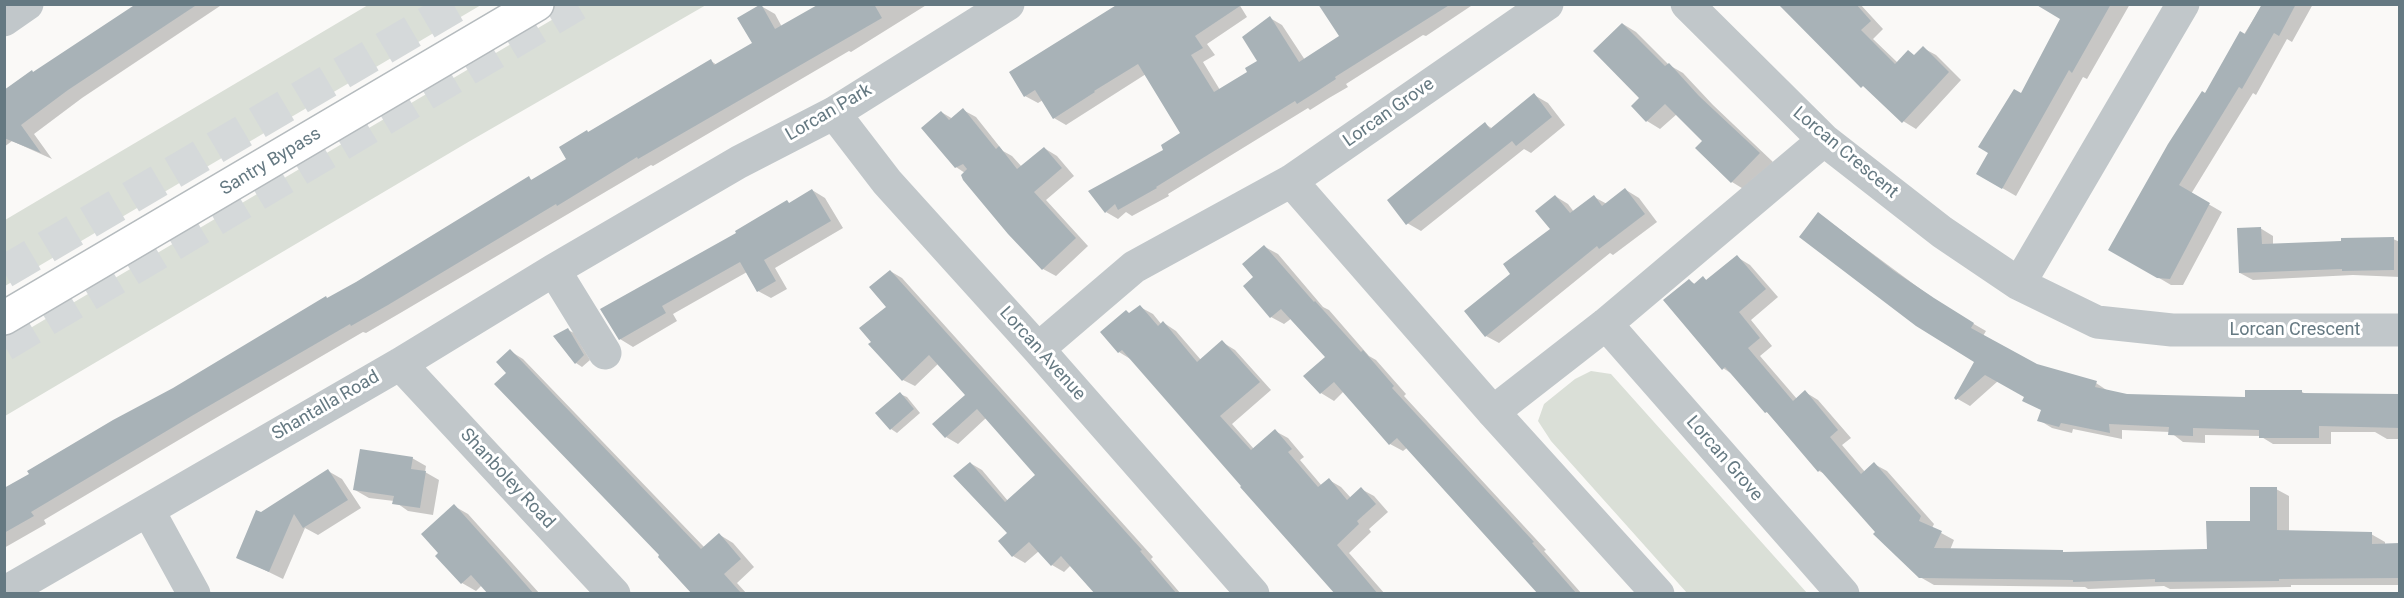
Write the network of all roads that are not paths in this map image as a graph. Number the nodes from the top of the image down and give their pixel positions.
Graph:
1 (27, 4) edge
2 (537, 4) edge
3 (1008, 4) edge
4 (1547, 4) edge
5 (1687, 4) edge
6 (2183, 4) edge
7 (4, 20) edge
8 (834, 112) junction
9 (1824, 141) junction
10 (1291, 181) junction
11 (646, 216) joint
12 (554, 270) junction
13 (2019, 284) junction
14 (4, 318) edge
15 (1606, 324) junction
16 (2400, 330) edge
17 (1038, 349) junction
18 (605, 353) dead end
19 (400, 364) junction
20 (1493, 411) junction
21 (148, 510) junction
22 (4, 593) edge
23 (194, 594) edge
24 (614, 594) edge
25 (1253, 594) edge
26 (1658, 594) edge
27 (1843, 594) edge

1 - 7 street
2 - 14 main road, Santry Bypass
3 - 8 street, Lorcan Park
4 - 10 street, Lorcan Grove
5 - 9 street, Lorcan Crescent
6 - 13 street
8 - 11 street, Lorcan Park
8 - 17 street, Lorcan Avenue
9 - 13 street, Lorcan Crescent
9 - 15 street
10 - 17 street, Lorcan Grove
10 - 20 street
11 - 12 street, Shantalla Road
12 - 18 street
12 - 19 street, Shantalla Road
13 - 16 street, Lorcan Crescent
15 - 20 street
15 - 27 street, Lorcan Grove
17 - 25 street, Lorcan Avenue
19 - 21 street, Shantalla Road
19 - 24 street, Shanboley Road
20 - 26 street
21 - 22 street, Shantalla Road
21 - 23 street

